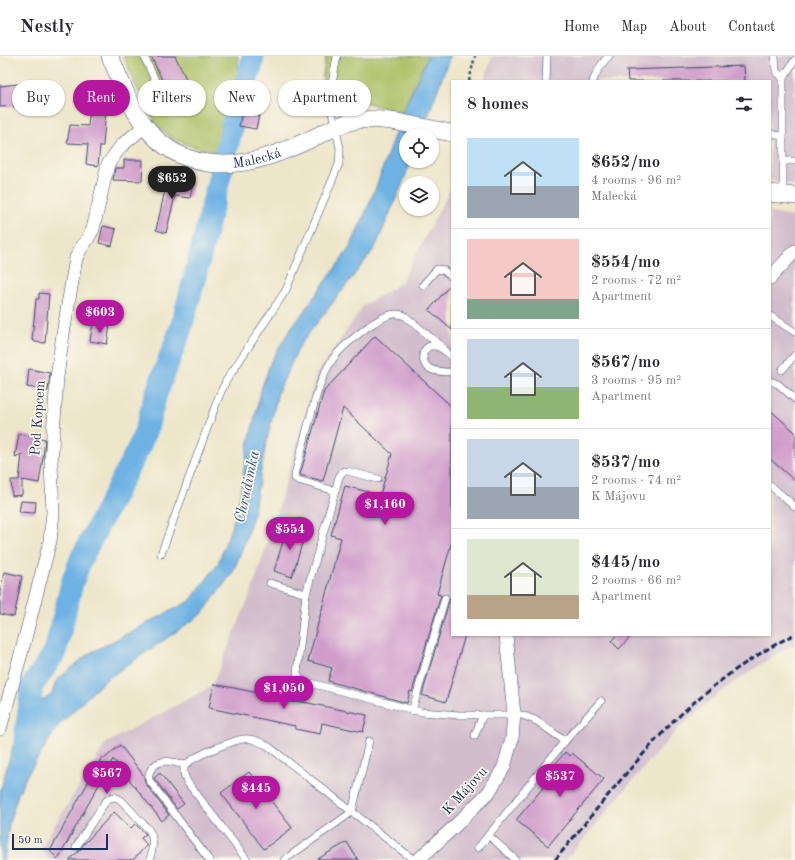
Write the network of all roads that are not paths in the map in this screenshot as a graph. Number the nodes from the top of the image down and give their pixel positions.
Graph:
1 (110, 56) edge
2 (144, 56) edge
3 (337, 56) edge
4 (547, 56) edge
5 (609, 56) edge
6 (775, 56) edge
7 (795, 60) edge
8 (783, 78) junction
9 (155, 80) edge
10 (546, 80) edge
11 (593, 80) edge
12 (145, 126) junction
13 (335, 127) junction
14 (444, 132) edge
15 (771, 133) edge
16 (783, 137) junction
17 (783, 160) junction
18 (795, 160) edge
19 (783, 195) edge
20 (795, 250) edge
21 (451, 276) edge
22 (771, 277) edge
23 (423, 285) dead end
24 (771, 317) edge
25 (795, 332) edge
26 (444, 349) junction
27 (795, 355) edge
28 (451, 356) edge
29 (782, 370) dead end
30 (451, 372) edge
31 (771, 381) edge
32 (795, 399) edge
33 (378, 478) dead end
34 (771, 486) edge
35 (335, 491) junction
36 (795, 507) edge
37 (161, 554) dead end
38 (270, 583) dead end
39 (306, 594) junction
40 (445, 598) dead end
41 (506, 636) edge
42 (601, 701) dead end
43 (412, 711) junction
44 (484, 714) junction
45 (514, 714) junction
46 (0, 729) edge
47 (475, 735) dead end
48 (369, 741) dead end
49 (565, 741) junction
50 (185, 765) junction
51 (352, 812) junction
52 (488, 835) junction
53 (76, 847) dead end
54 (478, 848) dead end
55 (515, 859) dead end
56 (150, 860) edge
57 (210, 860) edge
58 (247, 860) edge
59 (284, 860) edge
60 (414, 860) edge
61 (418, 860) edge

1 - 12 street, Malecká
2 - 9 lane
3 - 13 lane
4 - 10 lane
5 - 11 lane
6 - 8 lane
7 - 8 lane
8 - 16 lane
12 - 13 street, Malecká
12 - 46 street, Pod Kopcem
13 - 14 street, Malecká
13 - 37 lane
15 - 16 lane
16 - 17 lane
17 - 18 lane
17 - 19 lane
20 - 22 street
21 - 23 lane
24 - 25 lane
26 - 28 lane
26 - 30 lane
26 - 35 lane
27 - 29 lane
31 - 32 lane
33 - 35 lane
34 - 36 lane
35 - 39 lane
38 - 39 lane
39 - 43 lane
40 - 43 lane
41 - 45 street, K Májovu
42 - 49 lane
43 - 44 lane
44 - 45 lane
44 - 47 lane
45 - 49 lane
45 - 61 street, K Májovu
48 - 51 lane
49 - 52 lane
50 - 51 lane
50 - 57 lane
50 - 58 lane
51 - 59 lane
51 - 60 lane
52 - 54 lane
52 - 55 lane
53 - 56 lane

